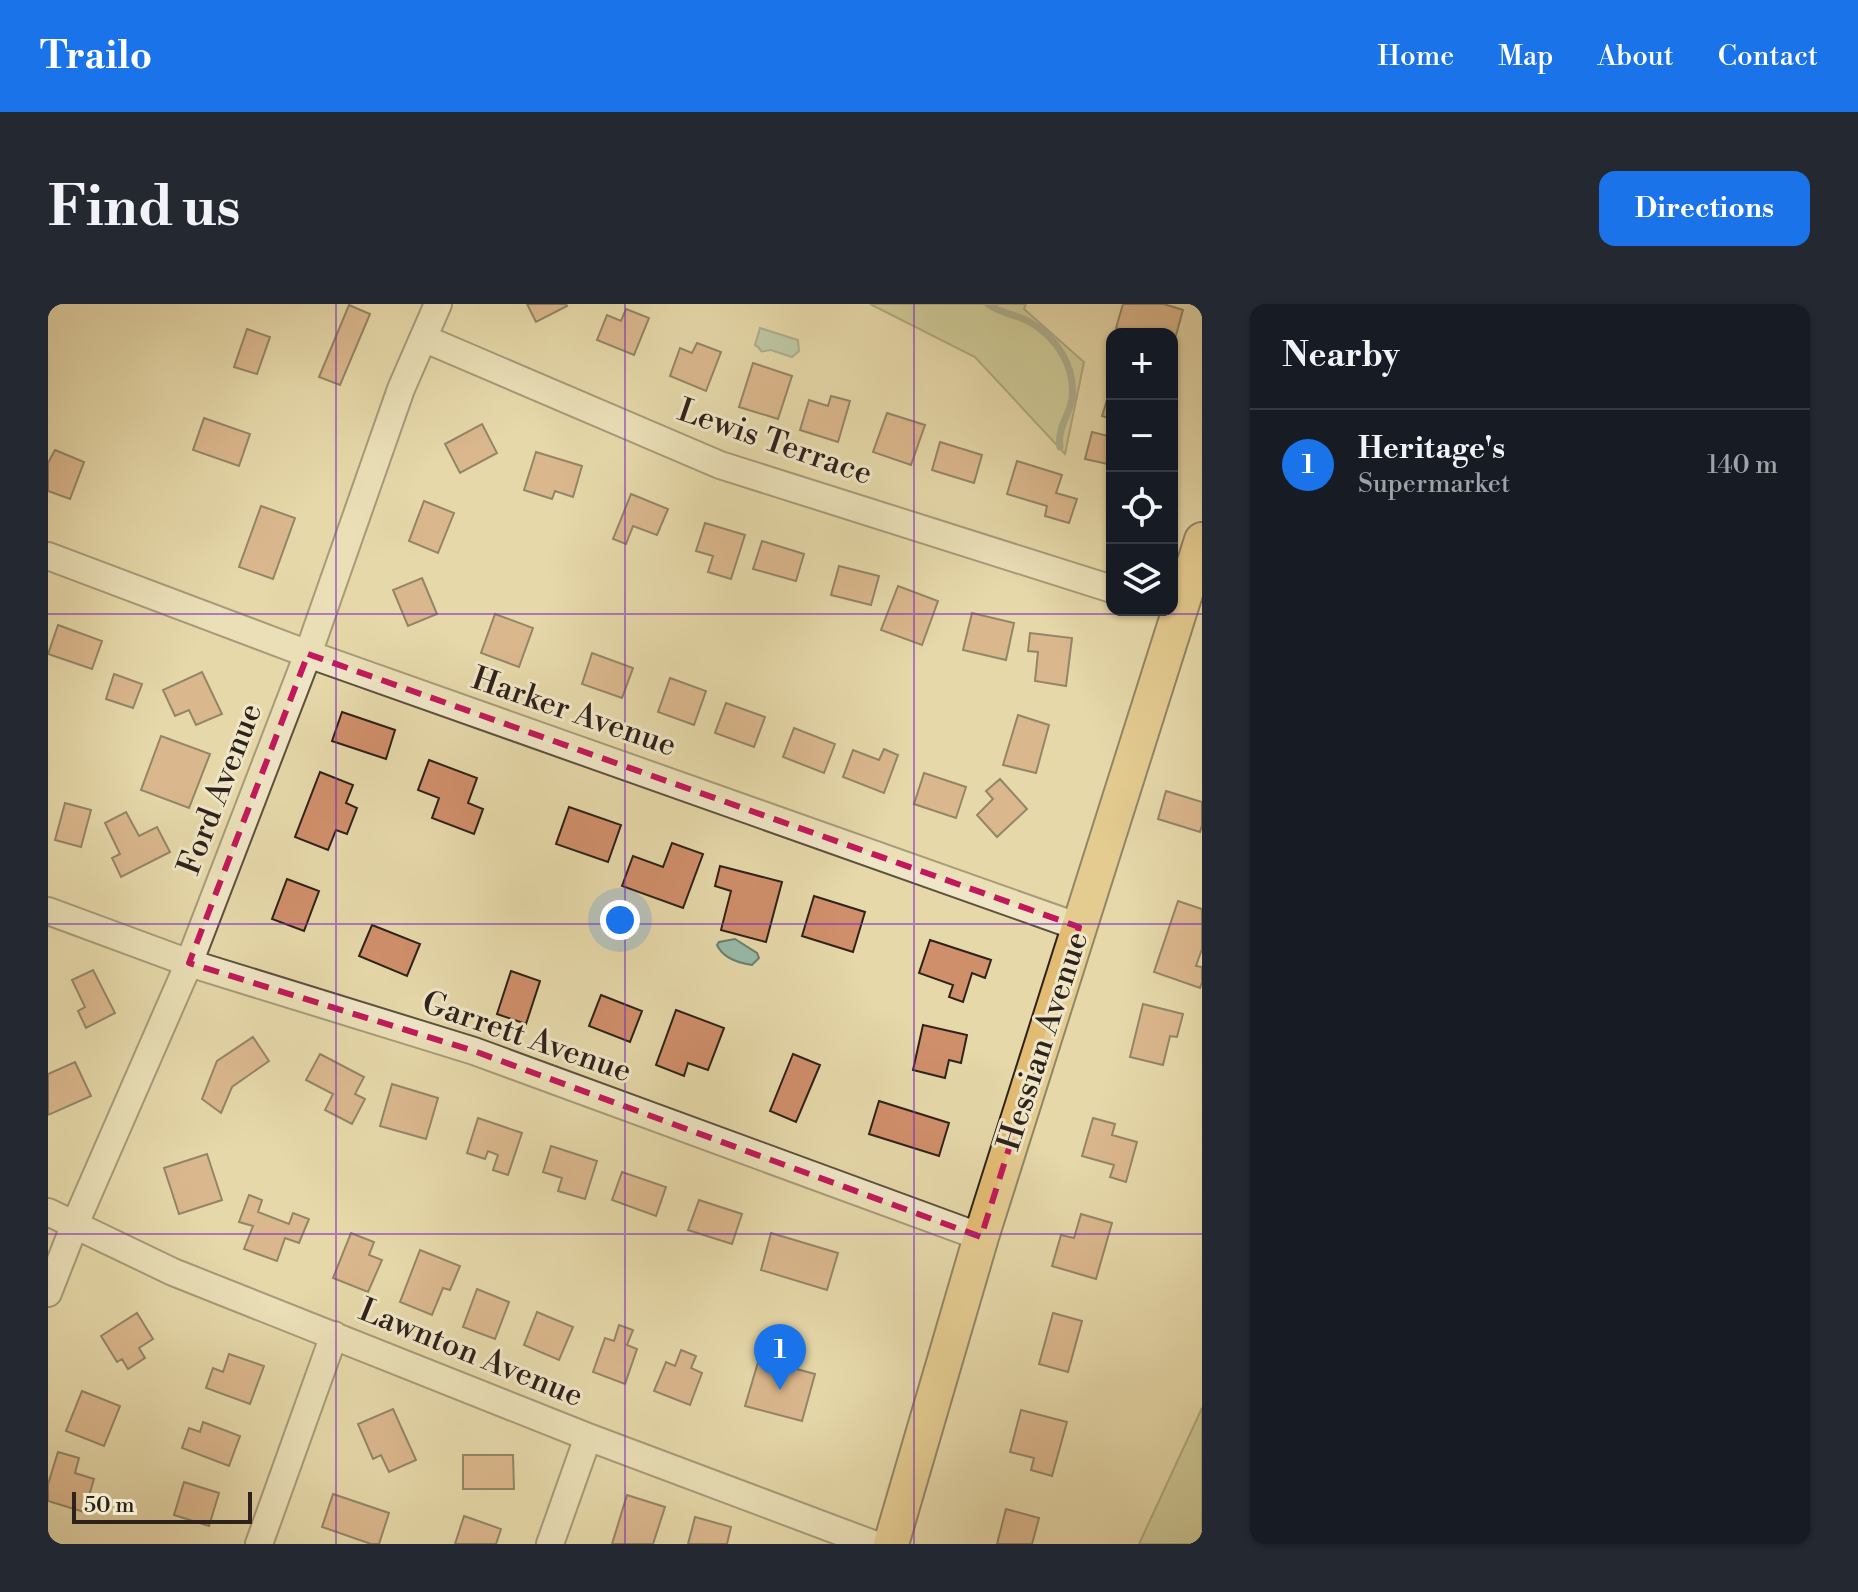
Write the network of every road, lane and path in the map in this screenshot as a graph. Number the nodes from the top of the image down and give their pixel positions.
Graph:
1 (438, 304) edge
2 (423, 338) junction
3 (1202, 540) edge
4 (48, 556) edge
5 (1106, 587) edge
6 (1178, 604) edge
7 (1174, 616) edge
8 (308, 654) junction
9 (48, 911) edge
10 (1079, 927) junction
11 (189, 963) junction
12 (48, 1212) edge
13 (75, 1224) junction
14 (981, 1237) junction
15 (48, 1293) edge
16 (334, 1335) junction
17 (588, 1437) junction
18 (259, 1544) edge
19 (550, 1544) edge
20 (873, 1544) edge
21 (891, 1544) edge

1 - 2 street, Ford Avenue
2 - 5 street, Lewis Terrace
2 - 8 street, Ford Avenue
3 - 6 main road, Hessian Avenue
4 - 8 street, Harker Avenue
7 - 10 main road, Hessian Avenue
8 - 10 street, Harker Avenue
8 - 11 street, Ford Avenue
9 - 11 street, Garrett Avenue
10 - 14 main road, Hessian Avenue
11 - 13 street, Ford Avenue
11 - 14 street, Garrett Avenue
12 - 13 street, Lawnton Avenue
13 - 15 street, Ford Avenue
13 - 16 street, Lawnton Avenue
14 - 21 main road, Hessian Avenue
16 - 17 street, Lawnton Avenue
16 - 18 street
17 - 19 street
17 - 20 street, Lawnton Avenue

